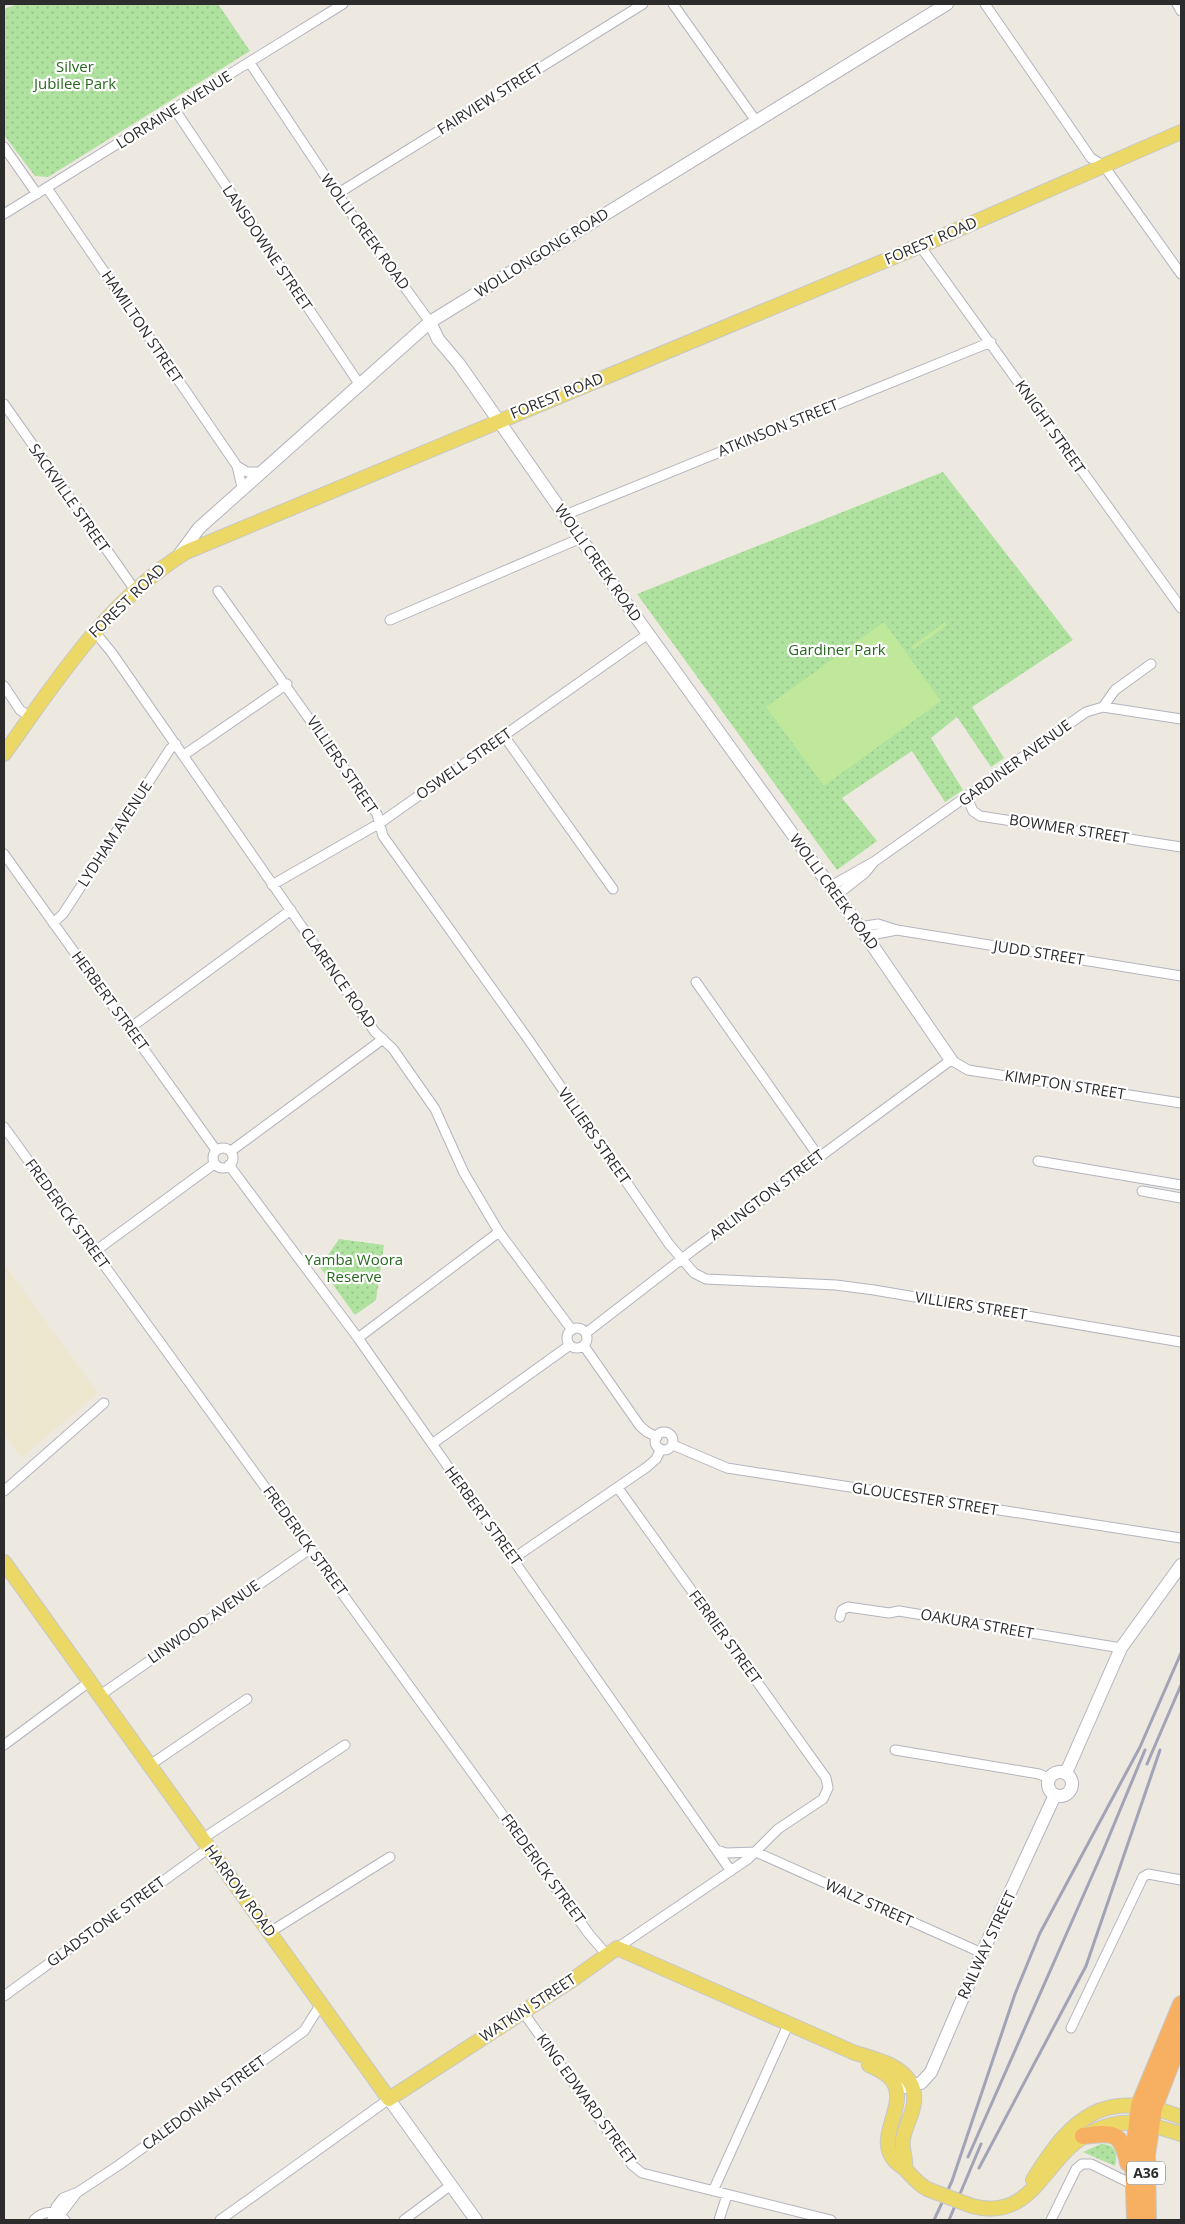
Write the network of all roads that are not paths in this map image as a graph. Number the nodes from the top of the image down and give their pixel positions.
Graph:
1 (343, 4) edge
2 (643, 4) edge
3 (673, 4) edge
4 (947, 4) edge
5 (985, 4) edge
6 (1176, 4) edge
7 (1181, 11) edge
8 (250, 62) junction
9 (175, 110) junction
10 (756, 121) junction
11 (1181, 132) edge
12 (4, 147) edge
13 (1104, 166) junction
14 (47, 188) junction
15 (36, 194) junction
16 (337, 194) junction
17 (4, 214) edge
18 (920, 246) junction
19 (1181, 274) edge
20 (430, 322) junction
21 (991, 342) junction
22 (360, 385) junction
23 (4, 404) edge
24 (498, 420) junction
25 (237, 466) junction
26 (263, 472) junction
27 (242, 487) junction
28 (565, 514) junction
29 (581, 538) junction
30 (179, 556) junction
31 (135, 590) junction
32 (218, 591) dead end
33 (1181, 608) edge
34 (390, 620) dead end
35 (94, 631) junction
36 (648, 634) junction
37 (1151, 664) dead end
38 (287, 684) junction
39 (4, 686) edge
40 (1103, 707) junction
41 (30, 717) junction
42 (1181, 719) edge
43 (504, 736) junction
44 (176, 744) junction
45 (4, 754) edge
46 (184, 755) junction
47 (967, 798) junction
48 (380, 823) junction
49 (1181, 846) edge
50 (4, 854) edge
51 (272, 885) junction
52 (612, 889) dead end
53 (834, 890) junction
54 (291, 910) junction
55 (53, 923) junction
56 (863, 931) junction
57 (1181, 976) edge
58 (696, 982) dead end
59 (130, 1028) junction
60 (383, 1039) junction
61 (951, 1060) junction
62 (1181, 1103) edge
63 (4, 1127) edge
64 (216, 1150) junction
65 (230, 1151) junction
66 (818, 1157) junction
67 (1038, 1161) dead end
68 (214, 1164) junction
69 (229, 1166) junction
70 (1181, 1185) edge
71 (1142, 1192) dead end
72 (1181, 1198) edge
73 (499, 1232) junction
74 (94, 1252) junction
75 (680, 1260) junction
76 (572, 1330) junction
77 (586, 1333) junction
78 (358, 1338) junction
79 (1181, 1342) edge
80 (570, 1345) junction
81 (584, 1346) junction
82 (104, 1403) dead end
83 (656, 1437) junction
84 (432, 1444) junction
85 (672, 1445) junction
86 (661, 1450) junction
87 (618, 1488) junction
88 (4, 1490) edge
89 (1181, 1538) edge
90 (310, 1549) junction
91 (514, 1558) junction
92 (4, 1562) edge
93 (1181, 1565) edge
94 (840, 1617) dead end
95 (1121, 1648) junction
96 (90, 1682) junction
97 (99, 1696) junction
98 (247, 1699) dead end
99 (4, 1744) edge
100 (345, 1744) dead end
101 (895, 1750) dead end
102 (150, 1765) junction
103 (1066, 1773) junction
104 (1048, 1778) junction
105 (828, 1788) joint
106 (1055, 1795) junction
107 (206, 1843) junction
108 (717, 1850) junction
109 (756, 1852) junction
110 (390, 1857) dead end
111 (731, 1871) junction
112 (1181, 1880) edge
113 (270, 1932) junction
114 (612, 1951) junction
115 (982, 1953) junction
116 (4, 1996) edge
117 (321, 2004) junction
118 (1181, 2004) edge
119 (523, 2012) junction
120 (788, 2025) junction
121 (1071, 2028) dead end
122 (1181, 2038) edge
123 (855, 2053) junction
124 (912, 2086) junction
125 (896, 2089) junction
126 (389, 2099) junction
127 (1146, 2107) junction
128 (1181, 2117) edge
129 (1143, 2124) junction
130 (1181, 2134) edge
131 (1083, 2136) junction
132 (905, 2169) junction
133 (1132, 2184) junction
134 (451, 2185) junction
135 (713, 2192) junction
136 (727, 2195) junction
137 (1020, 2200) junction
138 (58, 2217) edge
139 (34, 2220) edge
140 (220, 2220) edge
141 (404, 2220) edge
142 (476, 2220) edge
143 (719, 2220) edge
144 (831, 2220) edge
145 (1051, 2220) edge
146 (1134, 2220) edge
147 (1148, 2220) edge

1 - 8 street, LORRAINE AVENUE
2 - 16 street, FAIRVIEW STREET
3 - 10 street
4 - 10 street, WOLLONGONG ROAD
5 - 13 street
6 - 7 street
8 - 9 street, LORRAINE AVENUE
8 - 16 street, WOLLI CREEK ROAD
9 - 14 street, LORRAINE AVENUE
9 - 22 street, LANSDOWNE STREET
10 - 20 street, WOLLONGONG ROAD
11 - 13 main road, FOREST ROAD
12 - 15 street
13 - 18 main road, FOREST ROAD
13 - 19 street
14 - 15 street, LORRAINE AVENUE
14 - 25 street, HAMILTON STREET
15 - 17 street, LORRAINE AVENUE
16 - 20 street, WOLLI CREEK ROAD
18 - 21 street, KNIGHT STREET
18 - 24 main road, FOREST ROAD
20 - 22 street, WOLLONGONG ROAD
20 - 24 street, WOLLI CREEK ROAD
21 - 28 street, ATKINSON STREET
21 - 33 street, KNIGHT STREET
22 - 26 street, WOLLONGONG ROAD
23 - 31 street, SACKVILLE STREET
24 - 28 street, WOLLI CREEK ROAD
24 - 30 main road, FOREST ROAD
25 - 26 street
25 - 27 street, HAMILTON STREET
26 - 27 street, WOLLONGONG ROAD
27 - 30 street, WOLLONGONG ROAD
28 - 29 street, WOLLI CREEK ROAD
29 - 34 street
29 - 36 street, WOLLI CREEK ROAD
30 - 31 main road, FOREST ROAD
31 - 35 main road, FOREST ROAD
32 - 38 street, VILLIERS STREET
35 - 41 main road, FOREST ROAD
35 - 44 street, CLARENCE ROAD
36 - 43 street, OSWELL STREET
36 - 53 street, WOLLI CREEK ROAD
37 - 40 street
38 - 46 street
38 - 48 street, VILLIERS STREET
39 - 41 street
40 - 42 street
40 - 47 street, GARDINER AVENUE
41 - 45 main road, FOREST ROAD
43 - 48 street, OSWELL STREET
43 - 52 street
44 - 46 street, CLARENCE ROAD
44 - 55 street, LYDHAM AVENUE
46 - 51 street, CLARENCE ROAD
47 - 49 street, BOWMER STREET
47 - 53 street, GARDINER AVENUE
48 - 51 street, OSWELL STREET
48 - 75 street, VILLIERS STREET
50 - 55 street, HERBERT STREET
51 - 54 street, CLARENCE ROAD
53 - 56 street, WOLLI CREEK ROAD
54 - 59 street
54 - 60 street, CLARENCE ROAD
55 - 59 street, HERBERT STREET
56 - 57 street, JUDD STREET
56 - 61 street, WOLLI CREEK ROAD
58 - 66 street
59 - 64 street, HERBERT STREET
60 - 65 street
60 - 73 street, CLARENCE ROAD
61 - 62 street, KIMPTON STREET
61 - 66 street, ARLINGTON STREET
63 - 74 street, FREDERICK STREET
64 - 65 street
64 - 68 street
65 - 69 street
66 - 75 street, ARLINGTON STREET
67 - 70 street
68 - 69 street
68 - 74 street
69 - 78 street, HERBERT STREET
71 - 72 street
73 - 76 street, CLARENCE ROAD
73 - 78 street
74 - 90 street, FREDERICK STREET
75 - 77 street, ARLINGTON STREET
75 - 79 street, VILLIERS STREET
76 - 77 street
76 - 80 street
77 - 81 street
78 - 84 street, HERBERT STREET
80 - 81 street
80 - 84 street
81 - 83 street
82 - 88 street
83 - 85 street
83 - 86 street
84 - 91 street, HERBERT STREET
85 - 86 street
85 - 89 street, GLOUCESTER STREET
86 - 87 street
87 - 91 street
87 - 105 street, FERRIER STREET
90 - 97 street, LINWOOD AVENUE
90 - 114 street, FREDERICK STREET
91 - 108 street, HERBERT STREET
92 - 96 main road, HARROW ROAD
93 - 95 street
94 - 95 street, OAKURA STREET
95 - 103 street
96 - 97 main road, HARROW ROAD
96 - 99 street
97 - 102 main road, HARROW ROAD
98 - 102 street
100 - 107 street, GLADSTONE STREET
101 - 104 street
102 - 107 main road, HARROW ROAD
103 - 104 street
103 - 106 street
104 - 106 street
105 - 109 street, WATKIN STREET
106 - 115 street, RAILWAY STREET
107 - 113 main road, HARROW ROAD
107 - 116 street, GLADSTONE STREET
108 - 109 street
108 - 111 street, HERBERT STREET
109 - 111 street, WATKIN STREET
109 - 115 street, WALZ STREET
110 - 113 street
111 - 114 street, WATKIN STREET
112 - 121 street
113 - 117 main road, HARROW ROAD
114 - 119 main road, WATKIN STREET
114 - 120 main road, FREDERICK STREET
115 - 124 street, RAILWAY STREET
117 - 126 main road, HARROW ROAD
117 - 138 street, CALEDONIAN STREET
118 - 127 highway, A36
119 - 126 main road, WATKIN STREET
119 - 135 street, KING EDWARD STREET
120 - 123 main road, FREDERICK STREET
120 - 135 street
122 - 127 highway, A36
123 - 124 main road, FREDERICK STREET
123 - 125 main road, FREDERICK STREET
124 - 125 street
124 - 132 main road
125 - 132 main road
126 - 134 street, HARROW ROAD
126 - 140 street, WATKIN STREET
127 - 128 main road
127 - 129 highway, A36
127 - 137 main road
129 - 130 main road
129 - 131 main road
129 - 133 highway, A36
129 - 147 highway, A36
131 - 133 highway
131 - 137 main road
132 - 137 main road, bridge
133 - 145 street
133 - 146 highway, A36
134 - 141 street
134 - 142 street, HARROW ROAD
135 - 136 street, KING EDWARD STREET
136 - 143 street
136 - 144 street, KING EDWARD STREET
138 - 139 street, CALEDONIAN STREET

